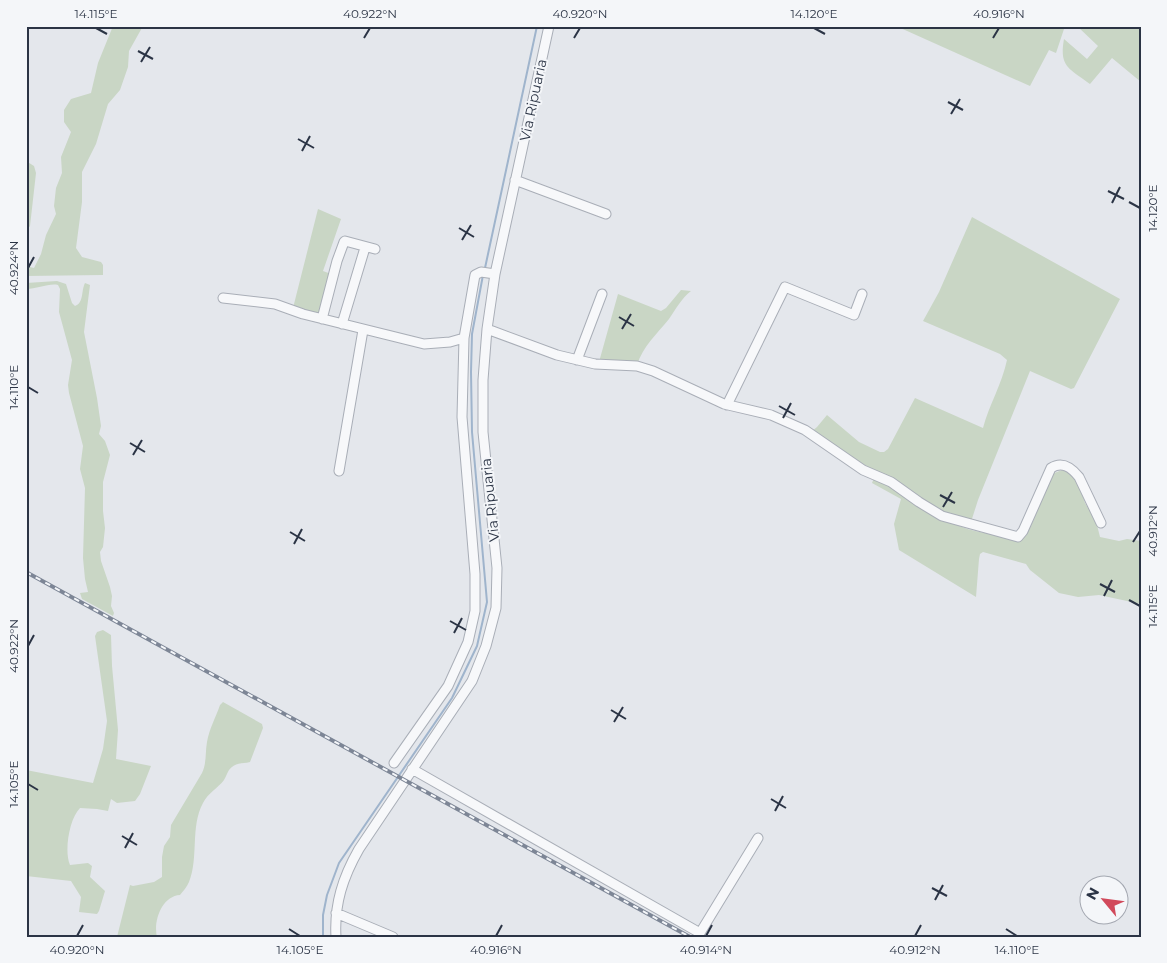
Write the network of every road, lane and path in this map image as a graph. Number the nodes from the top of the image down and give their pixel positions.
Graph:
1 (549, 26) edge
2 (515, 180) junction
3 (606, 214) dead end
4 (375, 249) dead end
5 (364, 251) dead end
6 (488, 273) junction
7 (602, 294) dead end
8 (862, 294) dead end
9 (223, 298) dead end
10 (322, 319) junction
11 (342, 324) junction
12 (487, 329) junction
13 (364, 330) junction
14 (464, 338) junction
15 (577, 360) junction
16 (727, 405) junction
17 (339, 471) dead end
18 (1100, 523) dead end
19 (394, 763) dead end
20 (412, 769) junction
21 (758, 838) dead end
22 (336, 913) junction
23 (336, 937) edge
24 (394, 937) edge

1 - 2 street, Via Ripuaria
2 - 3 street
2 - 6 street, Via Ripuaria
4 - 10 street
5 - 11 street
6 - 12 street, Via Ripuaria
6 - 14 street
7 - 15 street
8 - 16 street
9 - 10 street
10 - 11 street
11 - 13 street
12 - 15 street
12 - 20 street, Via Ripuaria
13 - 14 street
13 - 17 street
14 - 19 street
15 - 16 street
16 - 18 street
20 - 21 street
20 - 22 street, Via Ripuaria
22 - 23 street, Via Ripuaria
22 - 24 street

